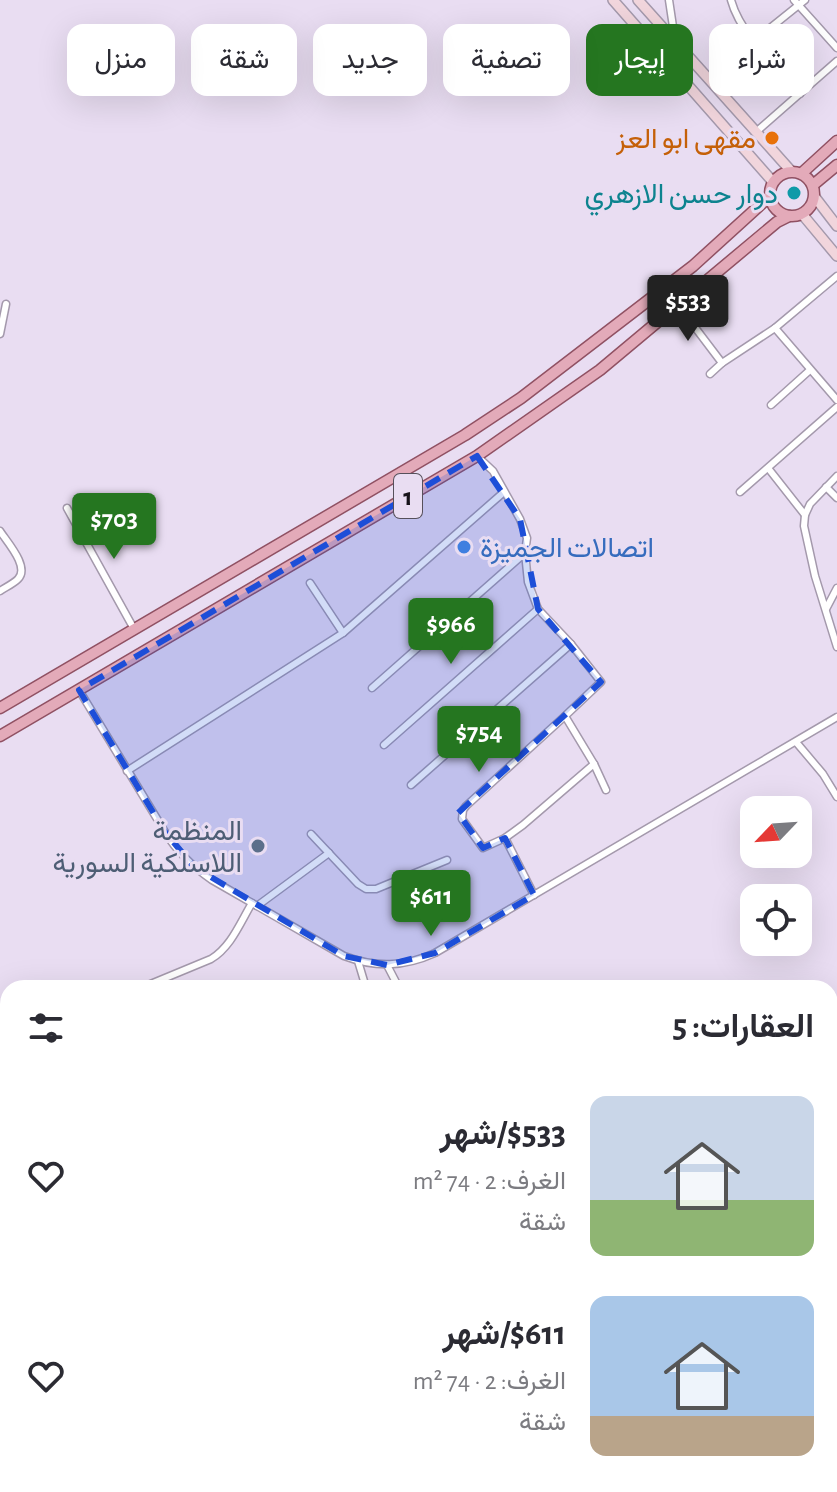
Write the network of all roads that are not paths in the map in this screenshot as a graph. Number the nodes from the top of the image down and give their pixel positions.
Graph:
1 (613, 0) edge
2 (638, 0) edge
3 (669, 0) edge
4 (731, 0) edge
5 (805, 0) edge
6 (796, 3) edge
7 (660, 24) edge
8 (673, 24) edge
9 (743, 24) edge
10 (773, 24) edge
11 (837, 48) edge
12 (693, 61) edge
13 (837, 61) edge
14 (709, 80) edge
15 (814, 82) edge
16 (724, 96) edge
17 (798, 96) edge
18 (756, 132) junction
19 (837, 141) edge
20 (837, 165) edge
21 (796, 172) junction
22 (773, 182) junction
23 (814, 190) junction
24 (770, 196) junction
25 (802, 214) junction
26 (789, 216) junction
27 (837, 226) edge
28 (734, 229) junction
29 (822, 239) junction
30 (837, 256) edge
31 (726, 265) junction
32 (837, 276) edge
33 (6, 304) dead end
34 (678, 305) junction
35 (775, 328) junction
36 (0, 334) edge
37 (722, 363) junction
38 (810, 370) junction
39 (710, 374) dead end
40 (521, 398) junction
41 (837, 400) edge
42 (771, 405) dead end
43 (837, 407) edge
44 (533, 416) junction
45 (477, 456) junction
46 (768, 468) junction
47 (837, 476) edge
48 (826, 487) junction
49 (504, 492) junction
50 (740, 492) dead end
51 (837, 498) edge
52 (67, 508) dead end
53 (805, 515) junction
54 (0, 531) edge
55 (525, 553) junction
56 (310, 583) dead end
57 (837, 588) edge
58 (0, 591) edge
59 (538, 609) junction
60 (826, 609) junction
61 (134, 629) junction
62 (343, 633) junction
63 (837, 643) edge
64 (571, 644) junction
65 (372, 688) dead end
66 (79, 690) junction
67 (0, 708) edge
68 (565, 716) junction
69 (837, 717) edge
70 (0, 736) edge
71 (796, 742) junction
72 (384, 745) dead end
73 (594, 764) junction
74 (127, 771) junction
75 (411, 785) dead end
76 (606, 790) dead end
77 (837, 797) edge
78 (311, 834) dead end
79 (505, 838) junction
80 (329, 853) junction
81 (447, 860) dead end
82 (534, 895) junction
83 (254, 904) junction
84 (358, 961) junction
85 (387, 965) junction
86 (160, 980) edge
87 (364, 980) edge
88 (395, 980) edge

1 - 22 main road
2 - 7 main road
3 - 8 street
4 - 9 street
5 - 6 street
6 - 10 street
6 - 11 street
12 - 14 main road
13 - 15 street
16 - 18 main road
17 - 18 street
18 - 21 main road
19 - 21 main road
20 - 23 main road
21 - 22 main road
21 - 23 main road
22 - 24 main road
23 - 25 main road
23 - 27 main road
24 - 26 main road
24 - 28 main road, 1
25 - 26 main road
25 - 29 main road
26 - 31 main road, 1
27 - 29 main road
28 - 31 main road
28 - 40 main road, 1
29 - 30 main road
31 - 34 main road, 1
32 - 35 street
33 - 36 street
34 - 37 street
34 - 44 main road, 1
35 - 37 street
35 - 38 street
37 - 39 street
38 - 41 street
38 - 42 street
40 - 44 main road
40 - 61 main road, 1
43 - 46 street
44 - 45 main road, 1
45 - 49 street
45 - 66 main road, 1
46 - 50 street
46 - 53 street
47 - 48 street
48 - 51 street
48 - 53 street
49 - 55 street
49 - 62 street
52 - 61 street
53 - 60 street
54 - 58 street
55 - 59 street
55 - 65 street
56 - 62 street
57 - 60 street
59 - 64 street
59 - 72 street
60 - 63 street
61 - 67 main road, 1
62 - 74 street
64 - 68 street
64 - 75 street
66 - 70 main road, 1
66 - 74 street
68 - 73 street
68 - 79 street
69 - 71 street
71 - 77 street
71 - 82 street
73 - 76 street
73 - 79 street
74 - 83 street
78 - 80 street
79 - 82 street
80 - 81 street
80 - 83 street
82 - 85 street
83 - 84 street
83 - 86 street
84 - 85 street
84 - 87 street
85 - 88 street

